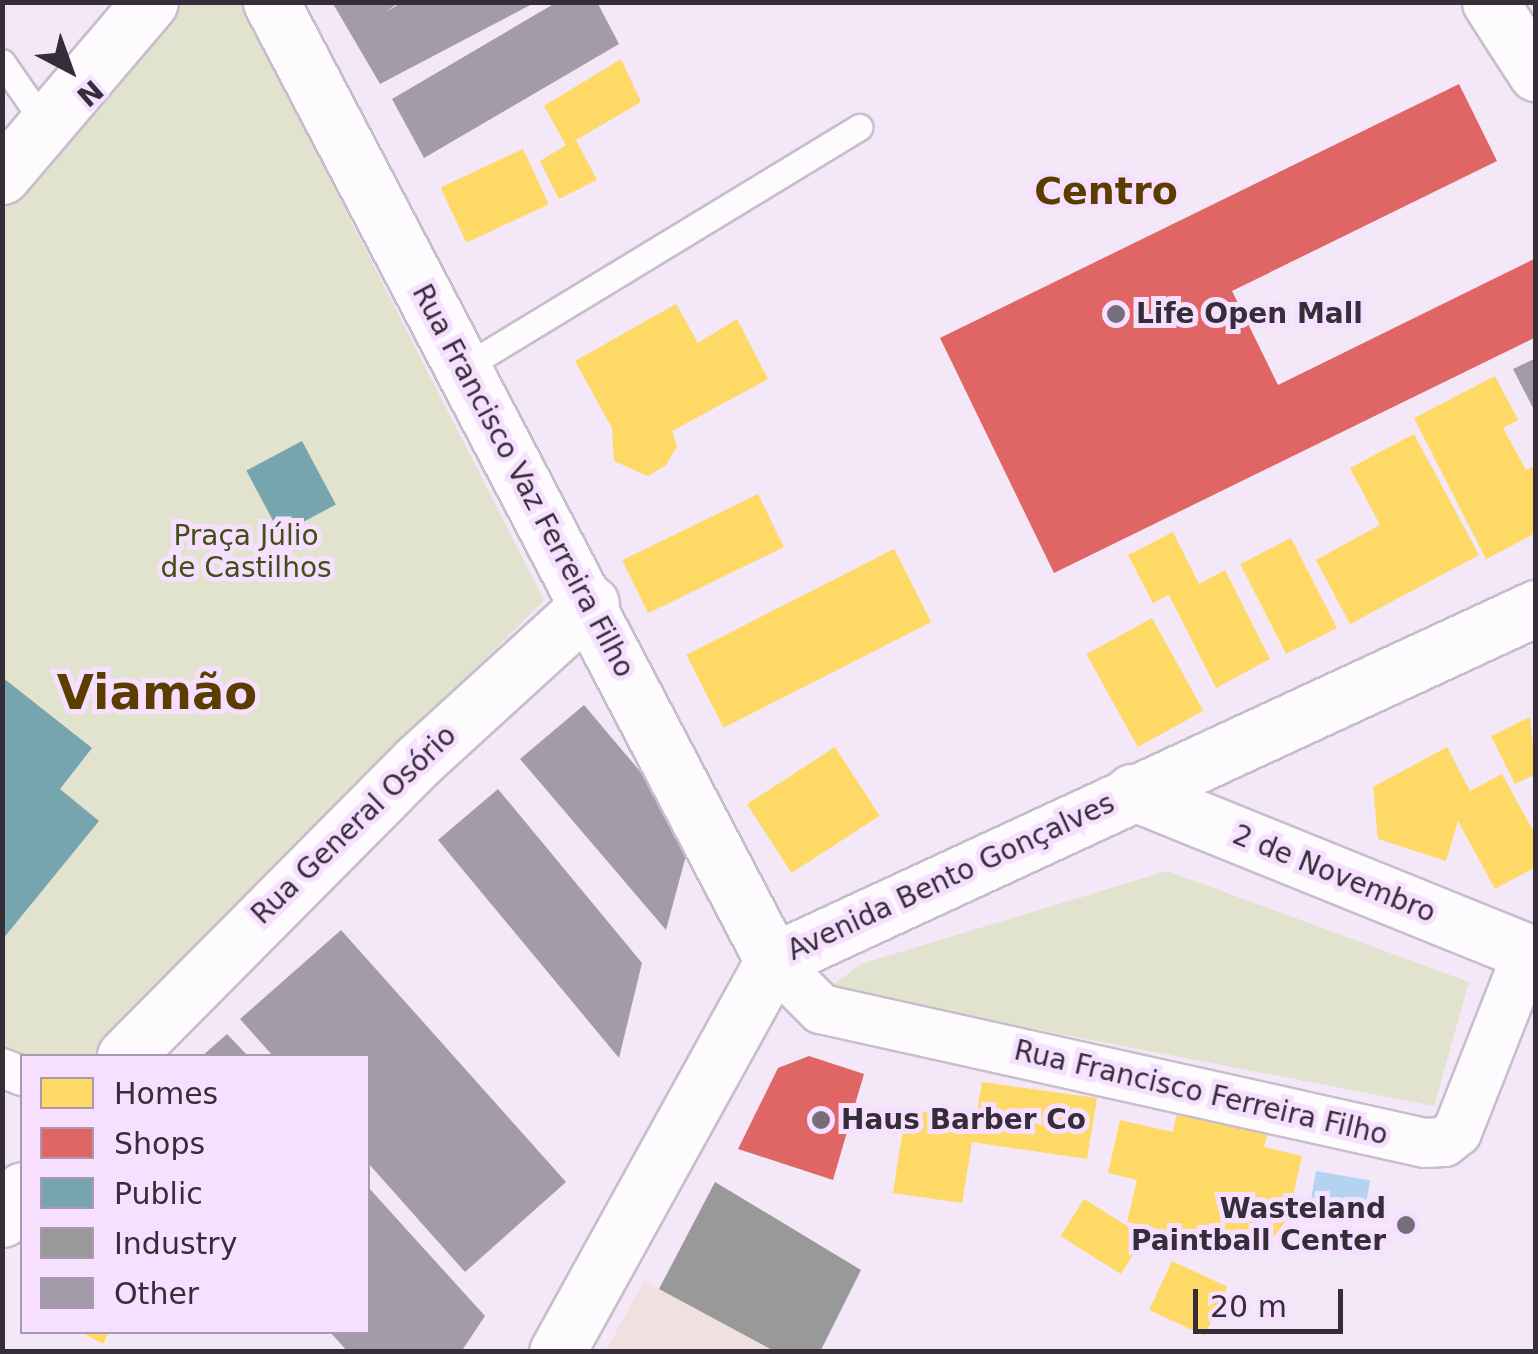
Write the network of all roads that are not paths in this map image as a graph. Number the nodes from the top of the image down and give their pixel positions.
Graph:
1 (150, 2) edge
2 (272, 2) edge
3 (1490, 2) edge
4 (2, 62) edge
5 (1535, 69) edge
6 (46, 124) junction
7 (860, 127) dead end
8 (2, 176) edge
9 (463, 368) junction
10 (591, 603) junction
11 (1536, 608) edge
12 (1132, 792) junction
13 (1532, 954) edge
14 (773, 961) junction
15 (127, 1054) edge
16 (20, 1193) edge
17 (2, 1219) edge
18 (558, 1352) edge

1 - 6 street
2 - 9 street, Rua Francisco Vaz Ferreira Filho
3 - 5 street
4 - 6 lane
6 - 8 street
7 - 9 lane
9 - 10 street, Rua Francisco Vaz Ferreira Filho
10 - 14 street, Rua Francisco Vaz Ferreira Filho
10 - 15 street, Rua General Osório
11 - 12 street, Avenida Bento Gonçalves
12 - 13 street, 2 de Novembro
12 - 14 street, Avenida Bento Gonçalves
13 - 14 street, Rua Francisco Ferreira Filho
14 - 18 street, Avenida Bento Gonçalves
16 - 17 street

